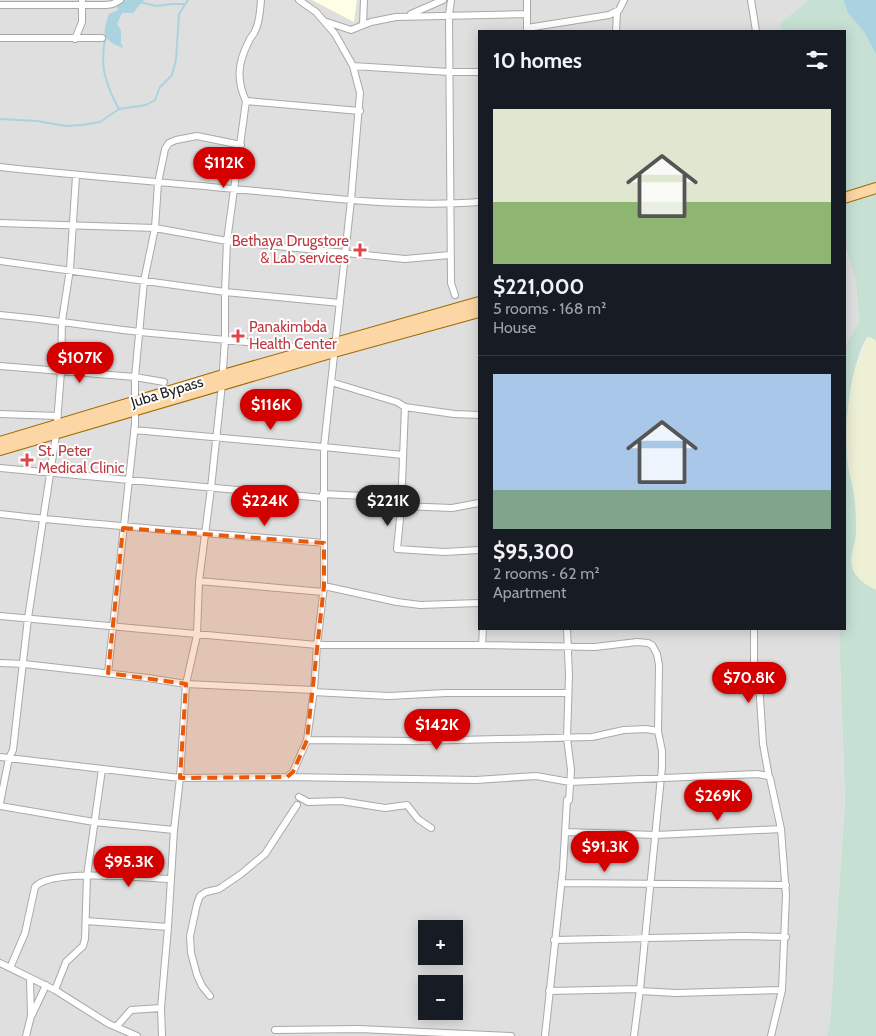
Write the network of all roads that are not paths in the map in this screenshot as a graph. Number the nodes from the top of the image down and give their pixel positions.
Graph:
1 (120, 0) edge
2 (261, 0) edge
3 (299, 0) edge
4 (364, 0) edge
5 (442, 0) edge
6 (451, 0) edge
7 (526, 0) edge
8 (624, 0) edge
9 (751, 0) edge
10 (82, 2) edge
11 (0, 5) edge
12 (617, 12) junction
13 (527, 14) junction
14 (449, 15) junction
15 (406, 17) junction
16 (326, 22) junction
17 (363, 25) junction
18 (527, 30) edge
19 (616, 30) edge
20 (756, 30) edge
21 (0, 38) edge
22 (102, 38) dead end
23 (75, 39) junction
24 (353, 66) junction
25 (449, 72) junction
26 (478, 72) edge
27 (246, 101) junction
28 (360, 111) junction
29 (241, 145) junction
30 (0, 167) edge
31 (76, 176) junction
32 (158, 183) junction
33 (876, 188) edge
34 (234, 189) junction
35 (846, 197) edge
36 (351, 200) junction
37 (478, 202) edge
38 (450, 204) junction
39 (0, 223) edge
40 (73, 225) junction
41 (155, 228) junction
42 (227, 241) junction
43 (345, 253) junction
44 (450, 255) junction
45 (0, 261) edge
46 (70, 270) junction
47 (144, 281) junction
48 (225, 292) junction
49 (455, 295) dead end
50 (478, 302) edge
51 (340, 303) junction
52 (478, 312) edge
53 (0, 315) edge
54 (62, 321) junction
55 (139, 331) junction
56 (225, 339) junction
57 (294, 347) dead end
58 (334, 347) junction
59 (0, 366) edge
60 (61, 372) junction
61 (135, 376) junction
62 (222, 380) junction
63 (164, 382) dead end
64 (331, 382) junction
65 (405, 406) junction
66 (135, 407) junction
67 (0, 414) edge
68 (478, 415) edge
69 (57, 425) junction
70 (134, 430) junction
71 (216, 437) junction
72 (0, 442) edge
73 (324, 447) junction
74 (0, 450) edge
75 (403, 456) junction
76 (0, 468) edge
77 (50, 474) junction
78 (129, 479) junction
79 (211, 488) junction
80 (323, 496) junction
81 (478, 503) edge
82 (401, 506) junction
83 (0, 514) edge
84 (43, 519) junction
85 (123, 528) junction
86 (205, 532) junction
87 (324, 543) junction
88 (478, 550) edge
89 (199, 581) junction
90 (323, 589) junction
91 (478, 603) edge
92 (0, 616) edge
93 (28, 618) junction
94 (113, 626) junction
95 (483, 630) edge
96 (567, 630) edge
97 (754, 630) edge
98 (197, 635) junction
99 (317, 645) junction
100 (482, 645) junction
101 (567, 646) junction
102 (0, 663) edge
103 (24, 664) junction
104 (108, 673) junction
105 (186, 684) junction
106 (313, 691) junction
107 (568, 693) junction
108 (658, 731) junction
109 (567, 738) junction
110 (307, 740) junction
111 (0, 757) edge
112 (8, 758) junction
113 (102, 769) junction
114 (287, 777) junction
115 (769, 777) junction
116 (180, 778) junction
117 (661, 779) junction
118 (570, 782) junction
119 (299, 797) dead end
120 (0, 804) edge
121 (297, 805) dead end
122 (94, 822) junction
123 (430, 828) dead end
124 (780, 829) junction
125 (174, 830) junction
126 (566, 832) junction
127 (656, 835) junction
128 (87, 876) junction
129 (171, 879) junction
130 (561, 883) junction
131 (650, 884) junction
132 (786, 885) junction
133 (86, 921) junction
134 (168, 927) junction
135 (644, 938) junction
136 (786, 938) junction
137 (554, 940) junction
138 (0, 963) edge
139 (10, 968) junction
140 (30, 979) junction
141 (46, 985) junction
142 (55, 990) junction
143 (640, 990) junction
144 (782, 990) junction
145 (549, 991) junction
146 (210, 996) dead end
147 (161, 1008) junction
148 (32, 1016) junction
149 (118, 1026) junction
150 (275, 1030) dead end
151 (359, 1032) edge
152 (446, 1034) edge
153 (26, 1036) edge
154 (137, 1036) edge
155 (162, 1036) edge
156 (511, 1036) edge
157 (545, 1036) edge
158 (634, 1036) edge
159 (771, 1036) edge

1 - 10 street
2 - 27 street
3 - 16 street
4 - 17 street
5 - 15 street
6 - 14 street
7 - 13 street
8 - 12 street
9 - 20 street
10 - 11 street
10 - 23 street
12 - 18 street
12 - 19 street
13 - 14 street
13 - 18 street
14 - 15 street
14 - 25 street
15 - 17 street
16 - 17 street
16 - 24 street
21 - 23 street
22 - 23 street
24 - 25 street
24 - 28 street
25 - 26 street
25 - 38 street
27 - 28 street
27 - 29 street
28 - 36 street
29 - 32 street
29 - 34 street
30 - 31 street
31 - 32 street
31 - 40 street
32 - 34 street
32 - 41 street
33 - 35 main road
34 - 36 street
34 - 42 street
36 - 38 street
36 - 43 street
37 - 38 street
38 - 44 street
39 - 40 street
40 - 41 street
40 - 46 street
41 - 42 street
41 - 47 street
42 - 43 street
42 - 48 street
43 - 44 street
43 - 51 street
44 - 49 street
45 - 46 street
46 - 47 street
46 - 54 street
47 - 48 street
47 - 55 street
48 - 51 street
48 - 56 street
50 - 58 main road, Juba Bypass
51 - 58 street
52 - 58 main road, Juba Bypass
53 - 54 street
54 - 55 street
54 - 60 street
55 - 56 street
55 - 61 street
56 - 57 street
56 - 62 street
58 - 62 main road, Juba Bypass
58 - 64 street
59 - 60 street
60 - 61 street
60 - 69 street
61 - 63 street
61 - 66 street
62 - 66 main road, Juba Bypass
62 - 71 street
64 - 65 street
64 - 73 street
65 - 68 street
65 - 75 street
66 - 69 main road, Juba Bypass
66 - 70 street
67 - 69 street
69 - 72 main road, Juba Bypass
69 - 74 main road, Juba Bypass
69 - 77 street
70 - 71 street
70 - 78 street
71 - 73 street
71 - 79 street
73 - 75 street
73 - 80 street
75 - 82 street
76 - 77 street
77 - 78 street
77 - 84 street
78 - 79 street
78 - 85 street
79 - 80 street
79 - 86 street
80 - 82 street
80 - 87 street
81 - 82 street
82 - 88 street
83 - 84 street
84 - 85 street
84 - 93 street
85 - 86 street
85 - 94 street
86 - 87 street
86 - 89 street
87 - 90 street
89 - 90 street
89 - 98 street
90 - 91 street
90 - 99 street
92 - 93 street
93 - 94 street
93 - 103 street
94 - 98 street
94 - 104 street
95 - 100 street
96 - 101 street
97 - 115 street
98 - 99 street
98 - 105 street
99 - 100 street
99 - 106 street
100 - 101 street
101 - 107 street
101 - 108 street
102 - 103 street
103 - 104 street
103 - 112 street
104 - 105 street
105 - 106 street
105 - 116 street
106 - 107 street
106 - 110 street
107 - 109 street
108 - 109 street
108 - 117 street
109 - 110 street
109 - 118 street
110 - 114 street
111 - 112 street
112 - 113 street
112 - 120 street
113 - 116 street
113 - 122 street
114 - 116 street
114 - 118 street
115 - 117 street
115 - 124 street
116 - 125 street
117 - 118 street
117 - 127 street
118 - 126 street
119 - 123 street
120 - 122 street
121 - 146 street
122 - 125 street
122 - 128 street
124 - 127 street
124 - 132 street
125 - 129 street
126 - 127 street
126 - 130 street
127 - 131 street
128 - 129 street
128 - 133 street
128 - 139 street
129 - 134 street
130 - 131 street
130 - 137 street
131 - 132 street
131 - 135 street
132 - 136 street
133 - 134 street
133 - 142 street
134 - 147 street
135 - 136 street
135 - 137 street
135 - 143 street
136 - 144 street
137 - 145 street
138 - 139 street
139 - 140 street
140 - 141 street
140 - 148 street
141 - 142 street
141 - 148 street
142 - 149 street
143 - 144 street
143 - 145 street
143 - 158 street
144 - 159 street
145 - 157 street
147 - 149 street
147 - 155 street
148 - 153 street
149 - 154 street
150 - 151 street
151 - 152 street
152 - 156 street

